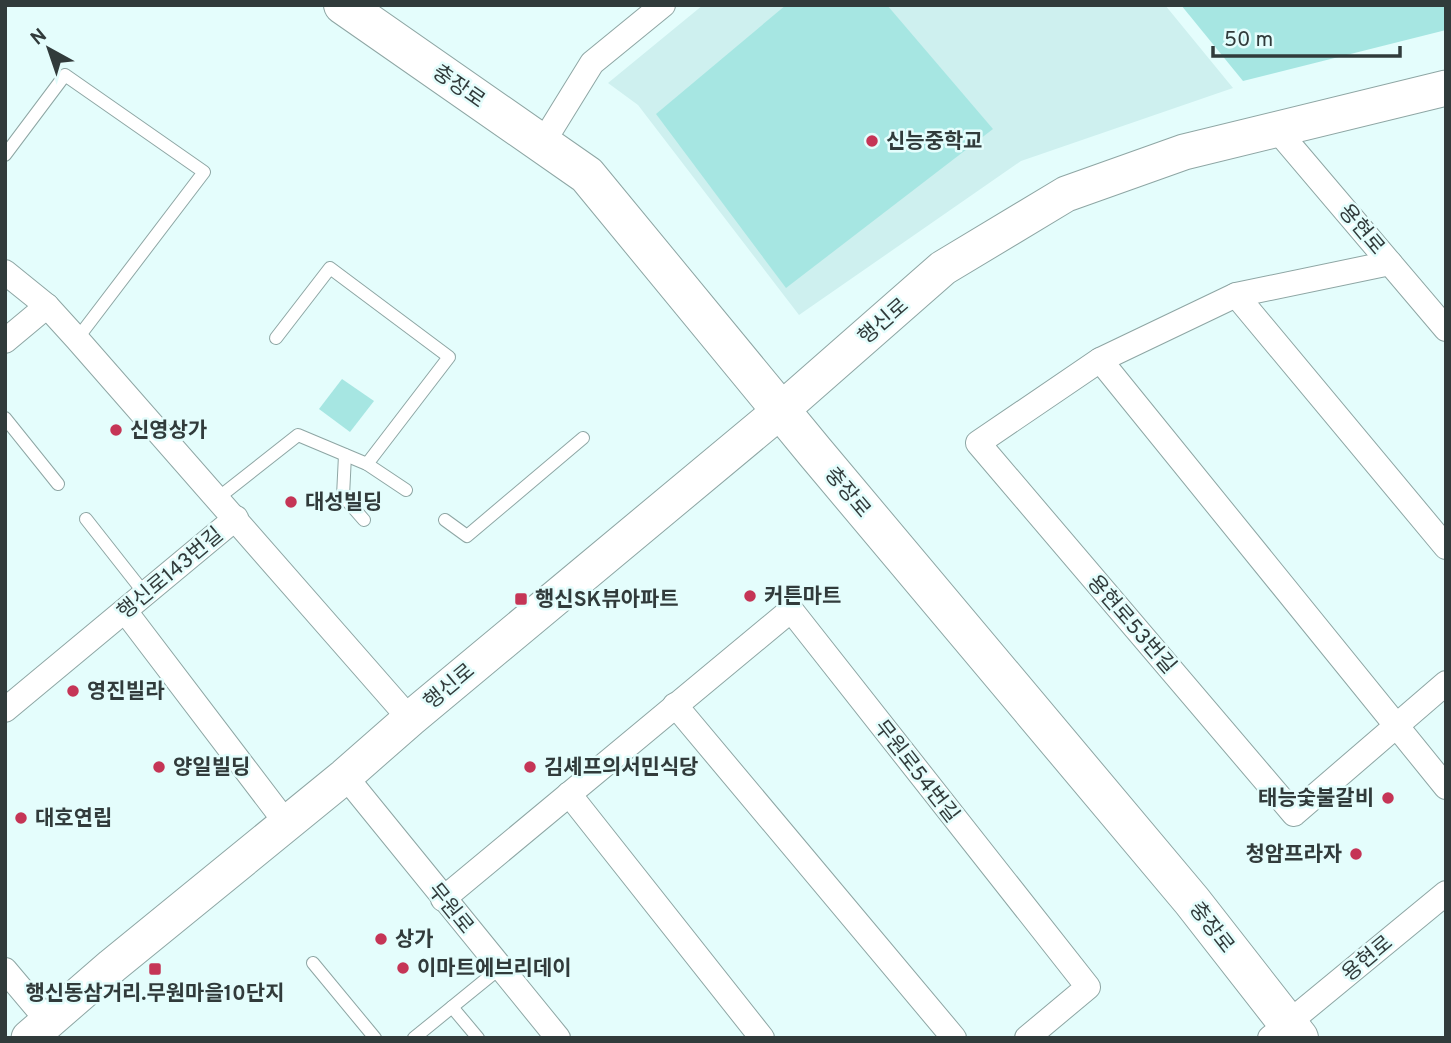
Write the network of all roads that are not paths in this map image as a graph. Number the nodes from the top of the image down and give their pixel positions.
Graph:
1 (343, 5) edge
2 (663, 5) edge
3 (1446, 88) edge
4 (1278, 130) junction
5 (542, 144) junction
6 (5, 155) edge
7 (1390, 263) junction
8 (10, 282) edge
9 (1236, 295) junction
10 (47, 306) junction
11 (1446, 328) edge
12 (276, 338) dead end
13 (77, 339) junction
14 (5, 341) edge
15 (1100, 360) junction
16 (780, 411) junction
17 (5, 418) edge
18 (583, 438) dead end
19 (345, 454) junction
20 (367, 464) junction
21 (58, 484) dead end
22 (405, 490) dead end
23 (218, 498) junction
24 (236, 518) junction
25 (86, 519) dead end
26 (364, 520) dead end
27 (445, 520) dead end
28 (1446, 547) edge
29 (145, 594) junction
30 (125, 611) junction
31 (1446, 683) edge
32 (675, 705) junction
33 (5, 710) edge
34 (410, 719) junction
35 (1397, 726) junction
36 (345, 776) junction
37 (1446, 787) edge
38 (569, 794) junction
39 (287, 824) junction
40 (1446, 893) edge
41 (443, 899) junction
42 (313, 962) dead end
43 (500, 968) junction
44 (5, 970) edge
45 (453, 1007) junction
46 (38, 1029) edge
47 (1286, 1033) edge
48 (375, 1038) edge
49 (414, 1038) edge
50 (478, 1038) edge
51 (558, 1038) edge
52 (762, 1038) edge
53 (954, 1038) edge
54 (1027, 1038) edge

1 - 5 main road, 충장로
2 - 5 street
3 - 4 main road, 행신로
4 - 7 street, 용현로
4 - 16 main road, 행신로
5 - 16 main road, 충장로
6 - 13 lane
7 - 9 street, 용현로53번길
7 - 11 street, 용현로
8 - 10 street, 행신로143번길
9 - 15 street, 용현로53번길
9 - 28 street
10 - 13 street, 행신로143번길
10 - 14 street
12 - 20 lane
13 - 23 street, 행신로143번길
15 - 35 street
15 - 35 street, 용현로53번길
16 - 34 main road, 행신로
16 - 47 main road, 충장로
17 - 21 lane
18 - 27 lane
19 - 20 lane
19 - 23 lane
19 - 26 lane
20 - 22 lane
23 - 24 street, 행신로143번길
24 - 29 street, 행신로143번길
24 - 34 street, 행신로
25 - 29 lane
29 - 30 street, 행신로143번길
30 - 33 street, 행신로143번길
30 - 39 street
31 - 35 street, 용현로53번길
32 - 38 street, 무원로54번길
32 - 53 street
32 - 54 street, 무원로54번길
34 - 36 main road, 행신로
35 - 37 street
36 - 39 main road, 행신로
36 - 41 street, 무원로
38 - 41 street, 무원로54번길
38 - 52 street
39 - 46 main road, 행신로
40 - 47 street, 용현로
41 - 43 street, 무원로
42 - 48 lane
43 - 45 lane
43 - 51 street, 무원로
44 - 46 street
45 - 49 lane
45 - 50 lane

